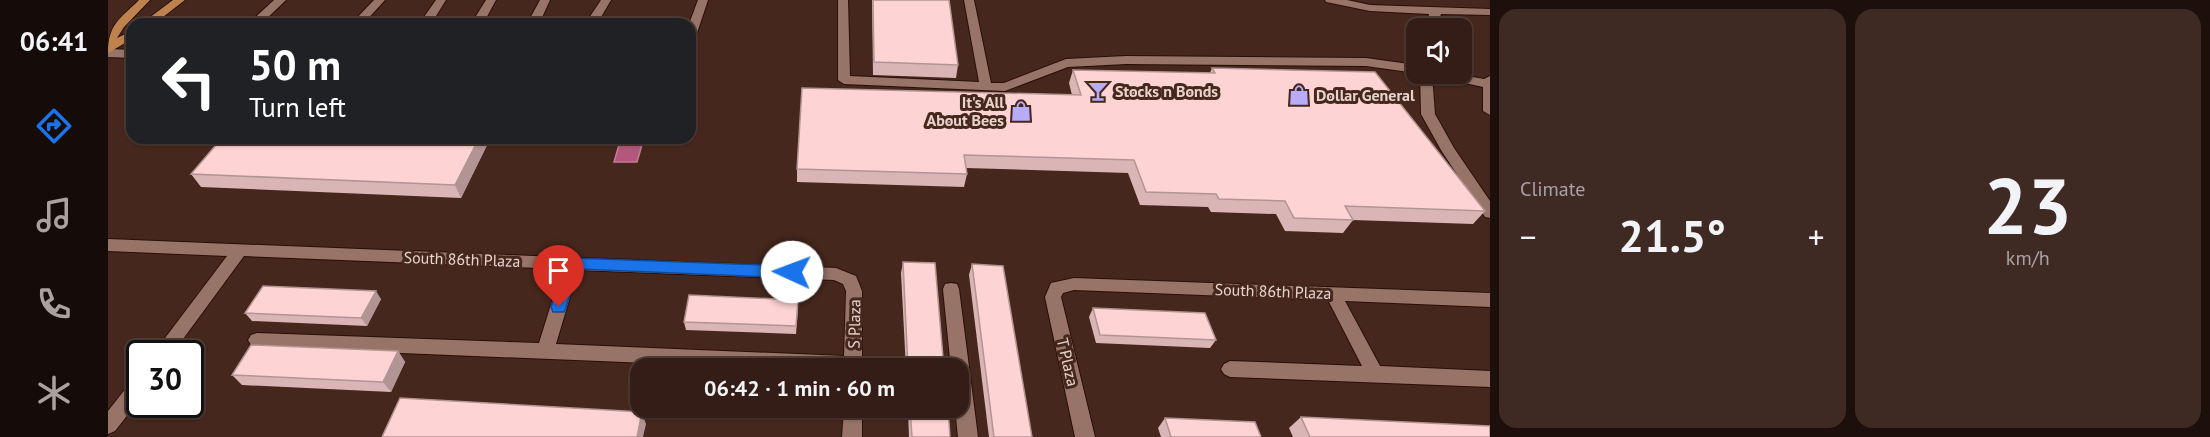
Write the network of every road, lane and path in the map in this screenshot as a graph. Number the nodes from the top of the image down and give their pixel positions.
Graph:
1 (145, 0) edge
2 (180, 0) edge
3 (281, 0) edge
4 (380, 0) edge
5 (441, 0) edge
6 (491, 0) edge
7 (545, 0) edge
8 (606, 0) edge
9 (703, 0) edge
10 (843, 0) edge
11 (969, 0) edge
12 (1330, 0) edge
13 (1361, 4) edge
14 (1436, 11) junction
15 (1490, 12) edge
16 (127, 18) edge
17 (155, 18) edge
18 (261, 18) edge
19 (363, 18) edge
20 (429, 18) edge
21 (480, 18) edge
22 (536, 18) edge
23 (595, 18) edge
24 (1434, 18) edge
25 (126, 19) edge
26 (696, 19) edge
27 (126, 38) edge
28 (108, 44) edge
29 (108, 51) edge
30 (126, 53) edge
31 (1406, 68) edge
32 (1472, 79) edge
33 (1489, 82) edge
34 (1426, 84) edge
35 (986, 87) junction
36 (1490, 111) edge
37 (1490, 213) edge
38 (108, 245) edge
39 (240, 250) junction
40 (572, 263) junction
41 (850, 280) joint
42 (1057, 288) joint
43 (951, 289) dead end
44 (1332, 293) junction
45 (1490, 300) edge
46 (172, 340) edge
47 (257, 340) dead end
48 (545, 351) junction
49 (689, 358) edge
50 (853, 358) edge
51 (1230, 369) dead end
52 (1375, 374) junction
53 (1490, 379) edge
54 (126, 402) edge
55 (853, 418) edge
56 (108, 425) edge
57 (852, 437) edge
58 (968, 437) edge
59 (1085, 437) edge

1 - 16 main road
2 - 17 main road
3 - 18 street
4 - 19 street
5 - 20 street
6 - 21 street
7 - 22 street
8 - 23 street
9 - 26 street
10 - 35 street
11 - 35 street
12 - 13 street
13 - 14 street
14 - 15 street
14 - 24 street
25 - 28 main road
27 - 29 main road
29 - 30 street
31 - 35 street
32 - 33 street
33 - 36 street
34 - 37 street
38 - 39 street, South 86th Plaza
39 - 40 street, South 86th Plaza
39 - 46 street
40 - 41 street, South 86th Plaza
40 - 48 street
41 - 50 street, S Plaza
42 - 44 street, South 86th Plaza
42 - 59 street, T Plaza
43 - 58 street
44 - 45 street, South 86th Plaza
44 - 52 street
47 - 48 street
48 - 49 street
51 - 52 street
52 - 53 street
54 - 56 street
55 - 57 street

